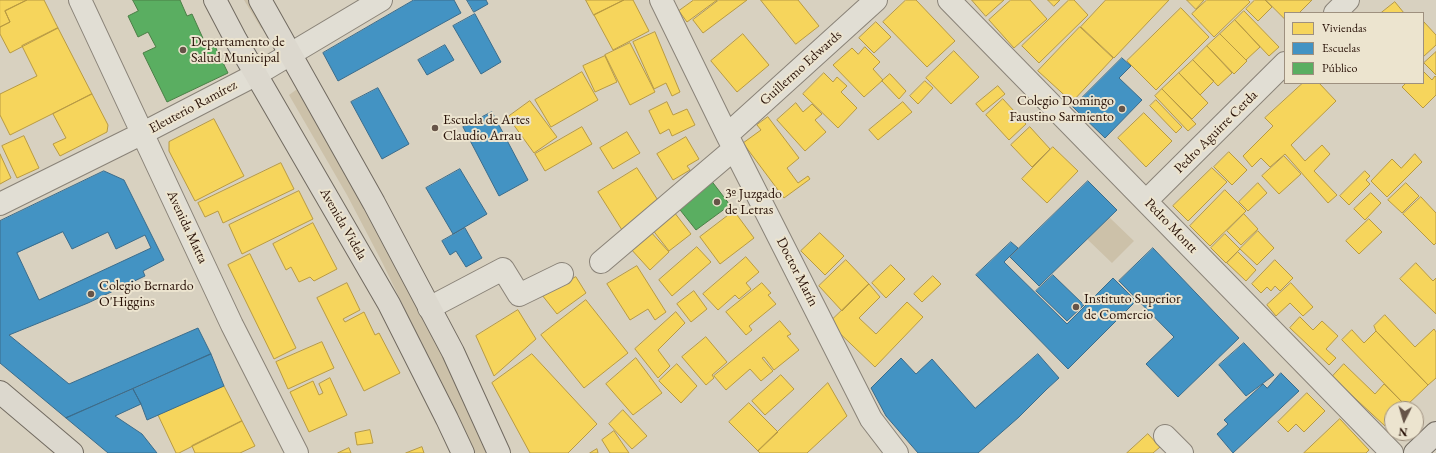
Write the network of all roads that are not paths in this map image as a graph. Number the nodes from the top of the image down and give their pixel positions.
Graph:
1 (80, 0) edge
2 (215, 0) edge
3 (260, 0) edge
4 (381, 0) edge
5 (661, 0) edge
6 (876, 0) edge
7 (949, 0) edge
8 (1348, 0) edge
9 (1336, 12) edge
10 (290, 54) junction
11 (1284, 64) edge
12 (257, 74) junction
13 (143, 133) junction
14 (730, 142) junction
15 (1146, 201) junction
16 (0, 204) edge
17 (601, 262) dead end
18 (562, 274) dead end
19 (429, 308) junction
20 (0, 392) edge
21 (1436, 433) edge
22 (1165, 436) dead end
23 (72, 453) edge
24 (297, 453) edge
25 (463, 453) edge
26 (499, 453) edge
27 (897, 453) edge
28 (1182, 453) edge
29 (1392, 453) edge
30 (1415, 453) edge

1 - 13 street, Avenida Matta
2 - 12 main road, Avenida Videla
3 - 10 main road
4 - 10 street, Eleuterio Ramírez
5 - 14 street, Doctor Marín
6 - 14 street, Guillermo Edwards
7 - 15 street, Pedro Montt
8 - 9 street
10 - 12 street, Eleuterio Ramírez
10 - 19 main road
11 - 15 street, Pedro Aguirre Cerda
12 - 13 street, Eleuterio Ramírez
12 - 25 main road, Avenida Videla
13 - 16 street, Eleuterio Ramírez
13 - 24 street, Avenida Matta
14 - 17 street, Guillermo Edwards
14 - 27 street, Doctor Marín
15 - 29 street, Pedro Montt
18 - 19 street
19 - 26 main road
20 - 23 main road
21 - 30 main road
22 - 28 street

